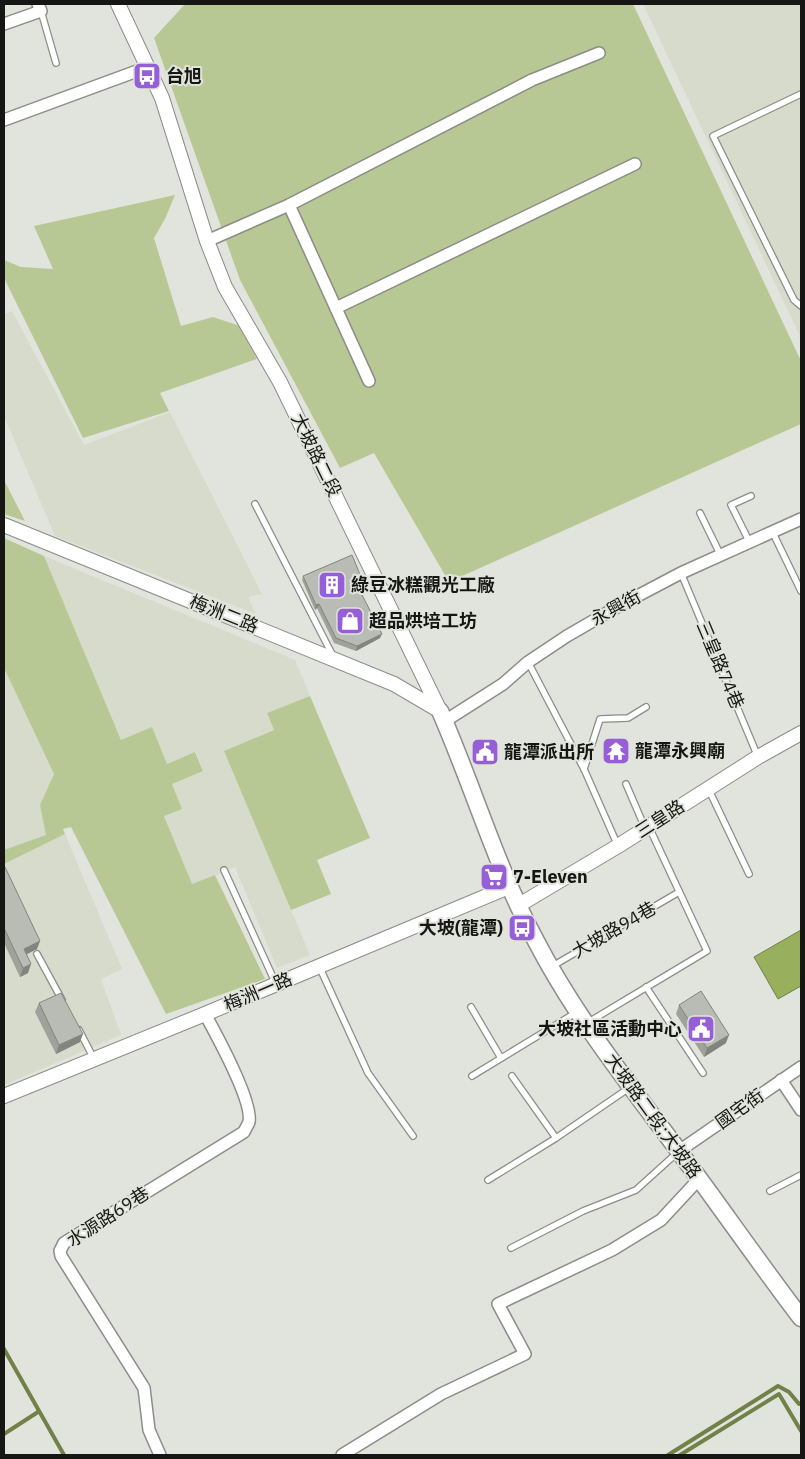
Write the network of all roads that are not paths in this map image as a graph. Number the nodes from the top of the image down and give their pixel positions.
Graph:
1 (118, 4) edge
2 (39, 7) edge
3 (4, 24) edge
4 (599, 53) dead end
5 (56, 63) dead end
6 (148, 67) junction
7 (801, 94) edge
8 (4, 120) edge
9 (635, 164) dead end
10 (289, 205) junction
11 (207, 242) junction
12 (801, 306) edge
13 (336, 308) junction
14 (368, 381) dead end
15 (751, 496) dead end
16 (255, 504) dead end
17 (700, 513) dead end
18 (801, 519) edge
19 (4, 525) edge
20 (772, 533) junction
21 (750, 543) junction
22 (721, 556) junction
23 (681, 573) junction
24 (801, 591) edge
25 (334, 659) junction
26 (528, 662) junction
27 (646, 707) dead end
28 (443, 716) junction
29 (801, 733) edge
30 (758, 757) junction
31 (584, 769) junction
32 (626, 784) dead end
33 (708, 788) junction
34 (647, 827) junction
35 (618, 846) junction
36 (224, 870) dead end
37 (749, 874) dead end
38 (510, 886) junction
39 (679, 892) junction
40 (519, 905) junction
41 (37, 954) dead end
42 (319, 966) junction
43 (550, 968) junction
44 (276, 984) junction
45 (646, 987) junction
46 (66, 1006) edge
47 (471, 1007) dead end
48 (205, 1014) junction
49 (582, 1018) junction
50 (75, 1024) edge
51 (501, 1058) junction
52 (94, 1059) junction
53 (801, 1067) edge
54 (703, 1074) dead end
55 (472, 1076) dead end
56 (512, 1076) dead end
57 (781, 1080) junction
58 (630, 1087) junction
59 (4, 1096) edge
60 (801, 1110) edge
61 (413, 1136) dead end
62 (556, 1138) junction
63 (679, 1151) junction
64 (801, 1175) edge
65 (699, 1178) junction
66 (488, 1180) dead end
67 (770, 1191) dead end
68 (511, 1248) dead end
69 (799, 1308) edge
70 (160, 1455) edge
71 (342, 1455) edge

1 - 6 street, 大坡路二段
2 - 3 street
2 - 5 lane
4 - 10 street
6 - 8 street
6 - 11 street, 大坡路二段
7 - 12 lane
9 - 13 street
10 - 11 street
10 - 13 street
11 - 28 street, 大坡路二段
13 - 14 street
15 - 21 lane
16 - 25 lane
17 - 22 lane
18 - 20 street, 永興街
19 - 25 street, 梅洲二路
20 - 21 street, 永興街
20 - 24 lane
21 - 22 street, 永興街
22 - 23 street, 永興街
23 - 26 street, 永興街
23 - 30 lane, 三皇路74巷
25 - 28 street, 梅洲二路
26 - 28 street, 永興街
26 - 31 lane
27 - 31 lane
28 - 38 main road, 大坡路二段
29 - 30 street, 三皇路
30 - 33 street, 三皇路
31 - 35 lane
32 - 34 lane
33 - 34 street, 三皇路
33 - 37 lane
34 - 35 street, 三皇路
34 - 39 lane
35 - 40 street, 三皇路
36 - 44 lane
38 - 40 main road, 大坡路二段
38 - 42 street, 梅洲一路
39 - 43 lane, 大坡路94巷
39 - 45 lane
40 - 43 main road, 大坡路二段;大坡路
41 - 46 lane
42 - 44 street, 梅洲一路
42 - 61 lane
43 - 49 main road, 大坡路二段;大坡路
44 - 48 street, 梅洲一路
45 - 49 lane
45 - 54 lane
47 - 51 lane
48 - 52 street, 梅洲一路
48 - 70 street, 水源路69巷
49 - 51 lane
49 - 58 main road, 大坡路二段;大坡路
50 - 52 lane
51 - 55 lane
52 - 59 street, 梅洲一路
53 - 57 street, 國宅街
56 - 62 lane
57 - 60 street
57 - 63 street, 國宅街
58 - 62 lane
58 - 63 main road, 大坡路二段;大坡路
62 - 66 lane
63 - 65 main road, 大坡路二段;大坡路
63 - 68 lane
64 - 67 lane
65 - 69 main road, 大坡路二段;大坡路
65 - 71 street

